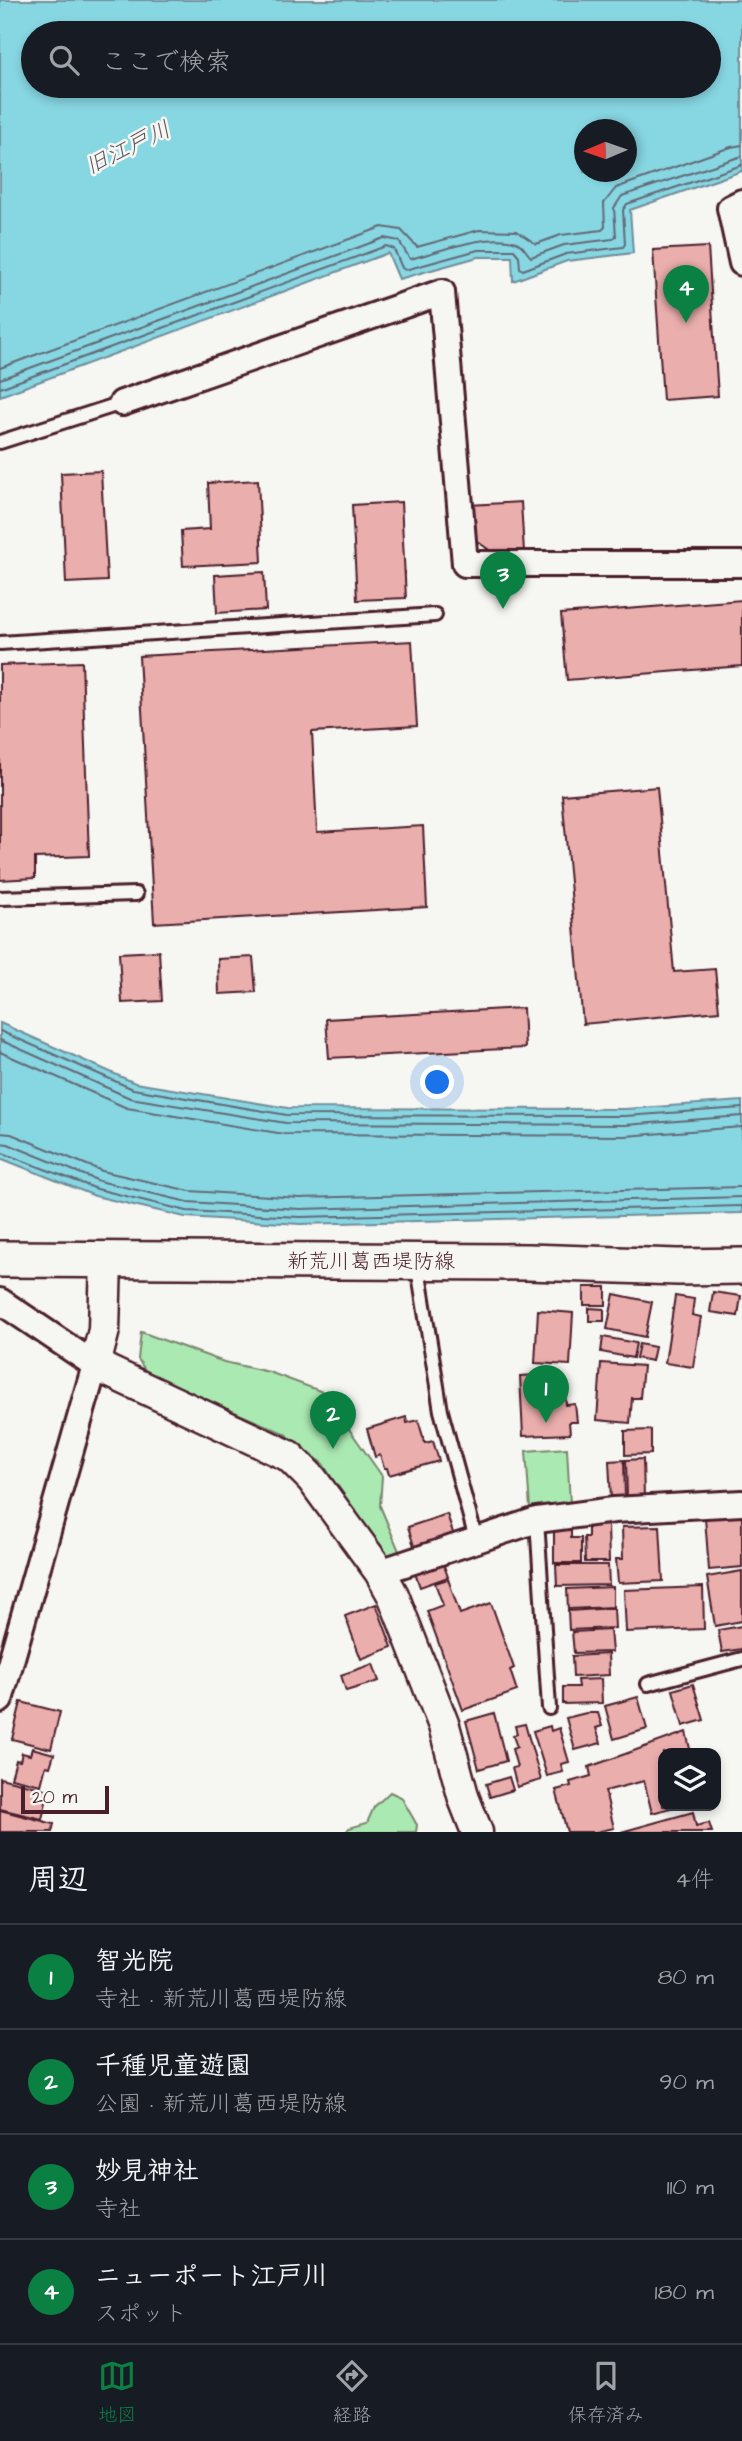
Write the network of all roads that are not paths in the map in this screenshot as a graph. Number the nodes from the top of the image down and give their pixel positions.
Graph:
1 (742, 202) edge
2 (742, 263) edge
3 (122, 403) joint
4 (0, 442) edge
5 (742, 564) edge
6 (435, 615) dead end
7 (0, 643) edge
8 (136, 894) dead end
9 (0, 898) edge
10 (0, 1259) edge
11 (106, 1260) junction
12 (417, 1262) junction
13 (742, 1266) edge
14 (0, 1301) edge
15 (95, 1365) junction
16 (742, 1503) edge
17 (537, 1520) junction
18 (476, 1539) junction
19 (380, 1572) junction
20 (742, 1659) edge
21 (648, 1685) dead end
22 (0, 1700) edge
23 (549, 1708) dead end
24 (477, 1832) edge

1 - 2 street
3 - 4 lane
3 - 5 street
6 - 7 lane
8 - 9 lane
10 - 11 main road, 新荒川葛西堤防線
11 - 12 main road, 新荒川葛西堤防線
11 - 15 street
12 - 13 main road, 新荒川葛西堤防線
12 - 18 lane
14 - 15 street
15 - 19 street
15 - 22 street
16 - 17 street
17 - 18 street
17 - 23 lane
18 - 19 street
19 - 24 street
20 - 21 lane

